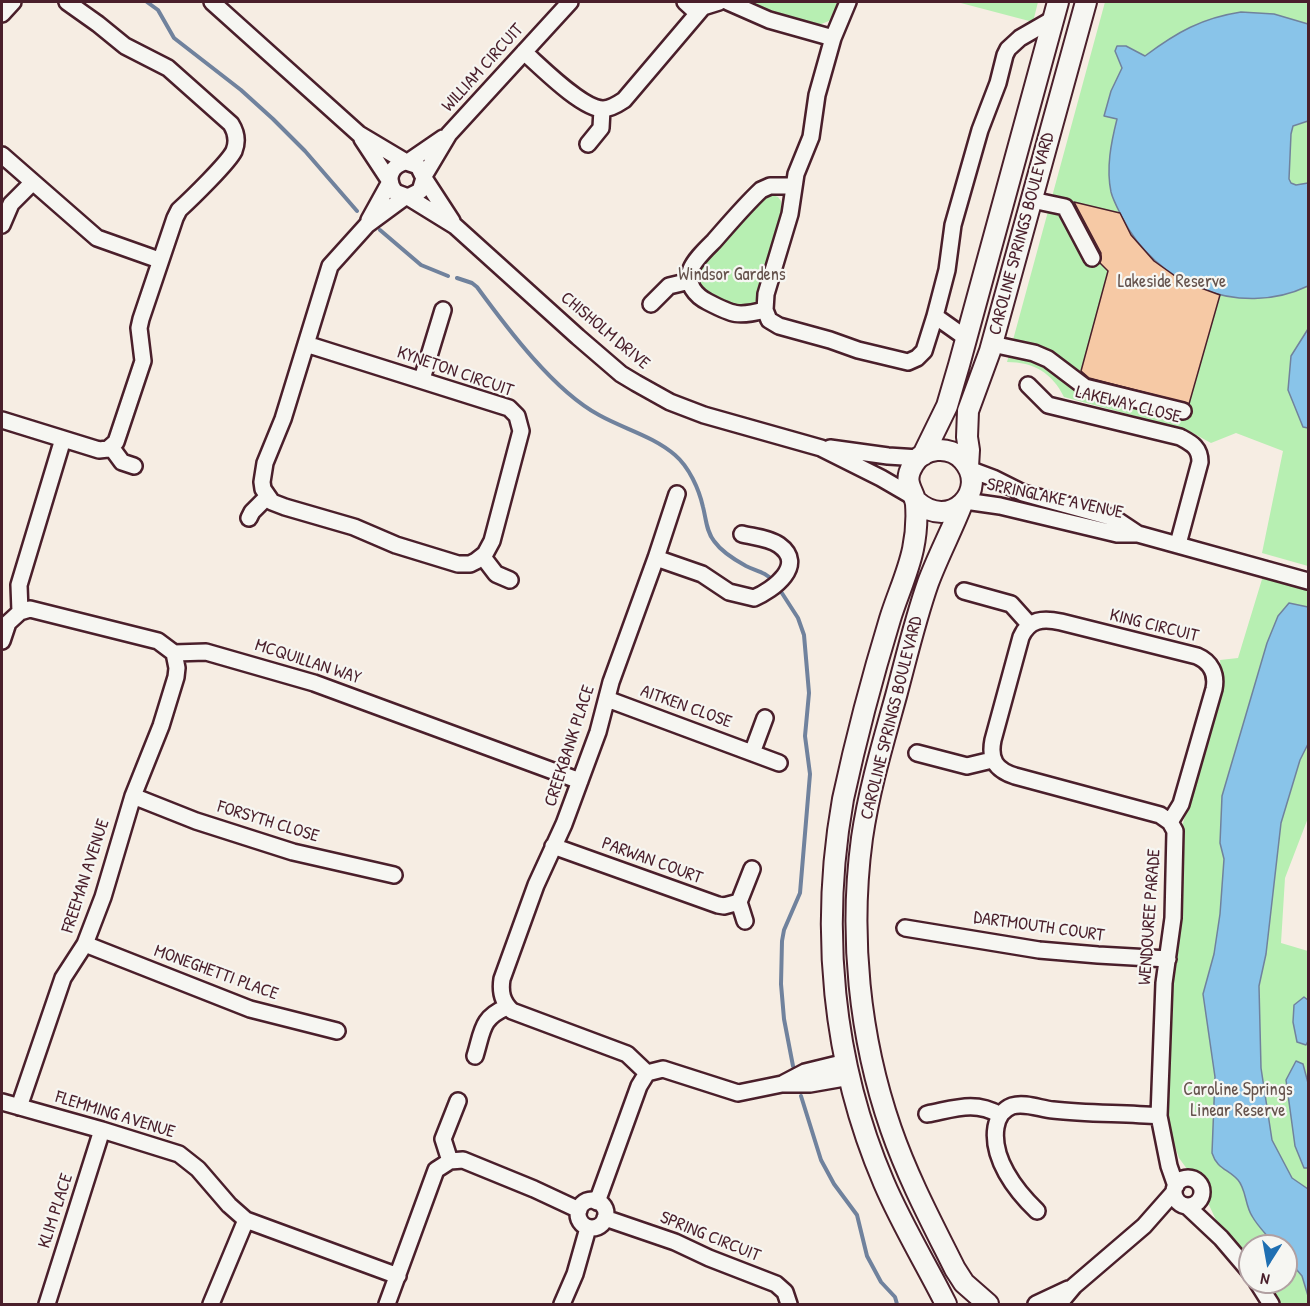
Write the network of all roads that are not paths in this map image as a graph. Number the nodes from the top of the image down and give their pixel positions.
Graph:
1 (67, 2) edge
2 (83, 2) edge
3 (212, 2) edge
4 (570, 2) edge
5 (685, 2) edge
6 (719, 2) edge
7 (728, 2) edge
8 (848, 2) edge
9 (1086, 2) edge
10 (1056, 10) edge
11 (698, 13) junction
12 (98, 24) junction
13 (833, 38) junction
14 (524, 52) junction
15 (602, 109) junction
16 (358, 134) junction
17 (449, 134) junction
18 (588, 144) dead end
19 (2, 155) edge
20 (407, 162) junction
21 (424, 177) junction
22 (389, 181) junction
23 (33, 182) junction
24 (794, 186) junction
25 (1006, 193) junction
26 (406, 197) junction
27 (1032, 200) junction
28 (2, 225) edge
29 (367, 225) junction
30 (455, 226) junction
31 (1092, 258) dead end
32 (159, 260) junction
33 (690, 281) junction
34 (651, 304) dead end
35 (443, 310) dead end
36 (765, 310) junction
37 (935, 316) junction
38 (966, 338) junction
39 (306, 344) junction
40 (992, 344) junction
41 (422, 379) junction
42 (1028, 385) dead end
43 (1183, 411) dead end
44 (2, 420) edge
45 (63, 439) junction
46 (111, 447) junction
47 (821, 448) junction
48 (921, 456) junction
49 (134, 466) dead end
50 (969, 468) junction
51 (677, 494) dead end
52 (267, 497) junction
53 (914, 499) junction
54 (964, 502) junction
55 (249, 518) dead end
56 (742, 534) dead end
57 (1138, 534) junction
58 (1178, 544) junction
59 (483, 556) junction
60 (656, 558) junction
61 (510, 580) dead end
62 (1308, 581) edge
63 (964, 591) dead end
64 (20, 612) junction
65 (1029, 624) junction
66 (2, 641) edge
67 (174, 653) junction
68 (607, 699) junction
69 (765, 718) dead end
70 (752, 753) junction
71 (917, 753) dead end
72 (993, 760) junction
73 (779, 763) dead end
74 (580, 782) junction
75 (133, 796) junction
76 (1170, 822) junction
77 (553, 846) junction
78 (752, 869) dead end
79 (394, 875) dead end
80 (739, 902) junction
81 (745, 921) dead end
82 (905, 928) dead end
83 (85, 944) junction
84 (1168, 959) junction
85 (507, 1007) junction
86 (337, 1031) dead end
87 (475, 1056) dead end
88 (873, 1062) junction
89 (848, 1070) junction
90 (647, 1073) junction
91 (458, 1101) dead end
92 (2, 1102) edge
93 (19, 1107) junction
94 (927, 1114) dead end
95 (1000, 1115) junction
96 (1160, 1116) junction
97 (102, 1130) junction
98 (1165, 1141) junction
99 (450, 1161) junction
100 (1192, 1179) junction
101 (1184, 1198) junction
102 (597, 1202) junction
103 (579, 1210) junction
104 (1037, 1210) dead end
105 (605, 1218) junction
106 (246, 1220) junction
107 (588, 1228) junction
108 (1238, 1258) edge
109 (398, 1276) junction
110 (1074, 1286) junction
111 (46, 1305) edge
112 (211, 1305) edge
113 (387, 1305) edge
114 (562, 1305) edge
115 (789, 1305) edge
116 (946, 1305) edge
117 (988, 1305) edge
118 (1036, 1305) edge
119 (1059, 1305) edge

1 - 12 street
2 - 12 street
3 - 16 street
4 - 14 street, WILLIAM CIRCUIT
5 - 11 street
6 - 11 street
7 - 13 street
8 - 13 street
9 - 27 main road, CAROLINE SPRINGS BOULEVARD
10 - 25 main road, CAROLINE SPRINGS BOULEVARD
10 - 37 street, CAROLINE SPRINGS BOULEVARD
11 - 15 street
12 - 32 street
13 - 24 street
14 - 15 street
14 - 17 street, WILLIAM CIRCUIT
15 - 18 street
16 - 20 street
16 - 22 street
17 - 20 street, WILLIAM CIRCUIT
17 - 21 street, WILLIAM CIRCUIT
19 - 23 street
20 - 21 street
20 - 22 street
21 - 26 street
21 - 30 street, CHISHOLM DRIVE
22 - 26 street
22 - 29 street
23 - 28 street
23 - 32 street
24 - 33 street
24 - 36 street
25 - 27 main road
25 - 38 main road, CAROLINE SPRINGS BOULEVARD
26 - 29 street
26 - 30 street, CHISHOLM DRIVE
27 - 31 street
27 - 40 main road, CAROLINE SPRINGS BOULEVARD
29 - 39 street
30 - 47 street, CHISHOLM DRIVE
32 - 46 street
33 - 34 street
33 - 36 street
35 - 41 street
36 - 37 street
37 - 38 street, CAROLINE SPRINGS BOULEVARD
38 - 48 main road, CAROLINE SPRINGS BOULEVARD
39 - 41 street, KYNETON CIRCUIT
39 - 52 street
40 - 43 street
40 - 50 main road, CAROLINE SPRINGS BOULEVARD
41 - 59 street, KYNETON CIRCUIT
42 - 58 street, LAKEWAY CLOSE
44 - 45 street
45 - 46 street
45 - 64 street
46 - 49 street
47 - 48 street, CHISHOLM DRIVE
47 - 53 street, CHISHOLM DRIVE
48 - 50 main road
48 - 53 main road
50 - 54 main road
50 - 57 street, SPRINGLAKE AVENUE
51 - 60 street, CREEKBANK PLACE
52 - 55 street
52 - 59 street
53 - 54 main road
53 - 89 main road, CAROLINE SPRINGS BOULEVARD
54 - 57 street, SPRINGLAKE AVENUE
54 - 88 main road, CAROLINE SPRINGS BOULEVARD
56 - 60 street
57 - 58 street, SPRINGLAKE AVENUE
58 - 62 street, SPRINGLAKE AVENUE
59 - 61 street
60 - 68 street, CREEKBANK PLACE
63 - 65 street
64 - 66 street
64 - 67 street
65 - 72 street
65 - 76 street, KING CIRCUIT
67 - 74 street, MCQUILLAN WAY
67 - 75 street, FREEMAN AVENUE
68 - 70 street, AITKEN CLOSE
68 - 74 street, CREEKBANK PLACE
69 - 70 street
70 - 73 street, AITKEN CLOSE
71 - 72 street
72 - 76 street
74 - 77 street, CREEKBANK PLACE
75 - 79 street, FORSYTH CLOSE
75 - 83 street, FREEMAN AVENUE
76 - 84 street, WENDOUREE PARADE
77 - 80 street, PARWAN COURT
77 - 85 street, CREEKBANK PLACE
78 - 80 street
80 - 81 street
82 - 84 street, DARTMOUTH COURT
83 - 86 street, MONEGHETTI PLACE
83 - 93 street, FREEMAN AVENUE
84 - 96 street, WENDOUREE PARADE
85 - 87 street
85 - 90 street
88 - 89 main road
88 - 117 main road, CAROLINE SPRINGS BOULEVARD
89 - 90 street
89 - 116 main road, CAROLINE SPRINGS BOULEVARD
90 - 102 street
91 - 99 street
92 - 93 street, FLEMMING AVENUE
93 - 97 street, FLEMMING AVENUE
94 - 95 street
95 - 96 street
95 - 104 street
96 - 98 street, WENDOUREE PARADE
97 - 106 street, FLEMMING AVENUE
97 - 111 street, KLIM PLACE
98 - 100 street, WENDOUREE PARADE
98 - 101 street, WENDOUREE PARADE
99 - 103 street
99 - 109 street
100 - 101 street
100 - 101 street, WENDOUREE PARADE
101 - 108 street, WENDOUREE PARADE
101 - 110 street
102 - 103 street
102 - 105 street
103 - 107 street
105 - 107 street
105 - 115 street, SPRING CIRCUIT
106 - 109 street, FLEMMING AVENUE
106 - 112 street
107 - 114 street
109 - 113 street
110 - 118 street
110 - 119 street

